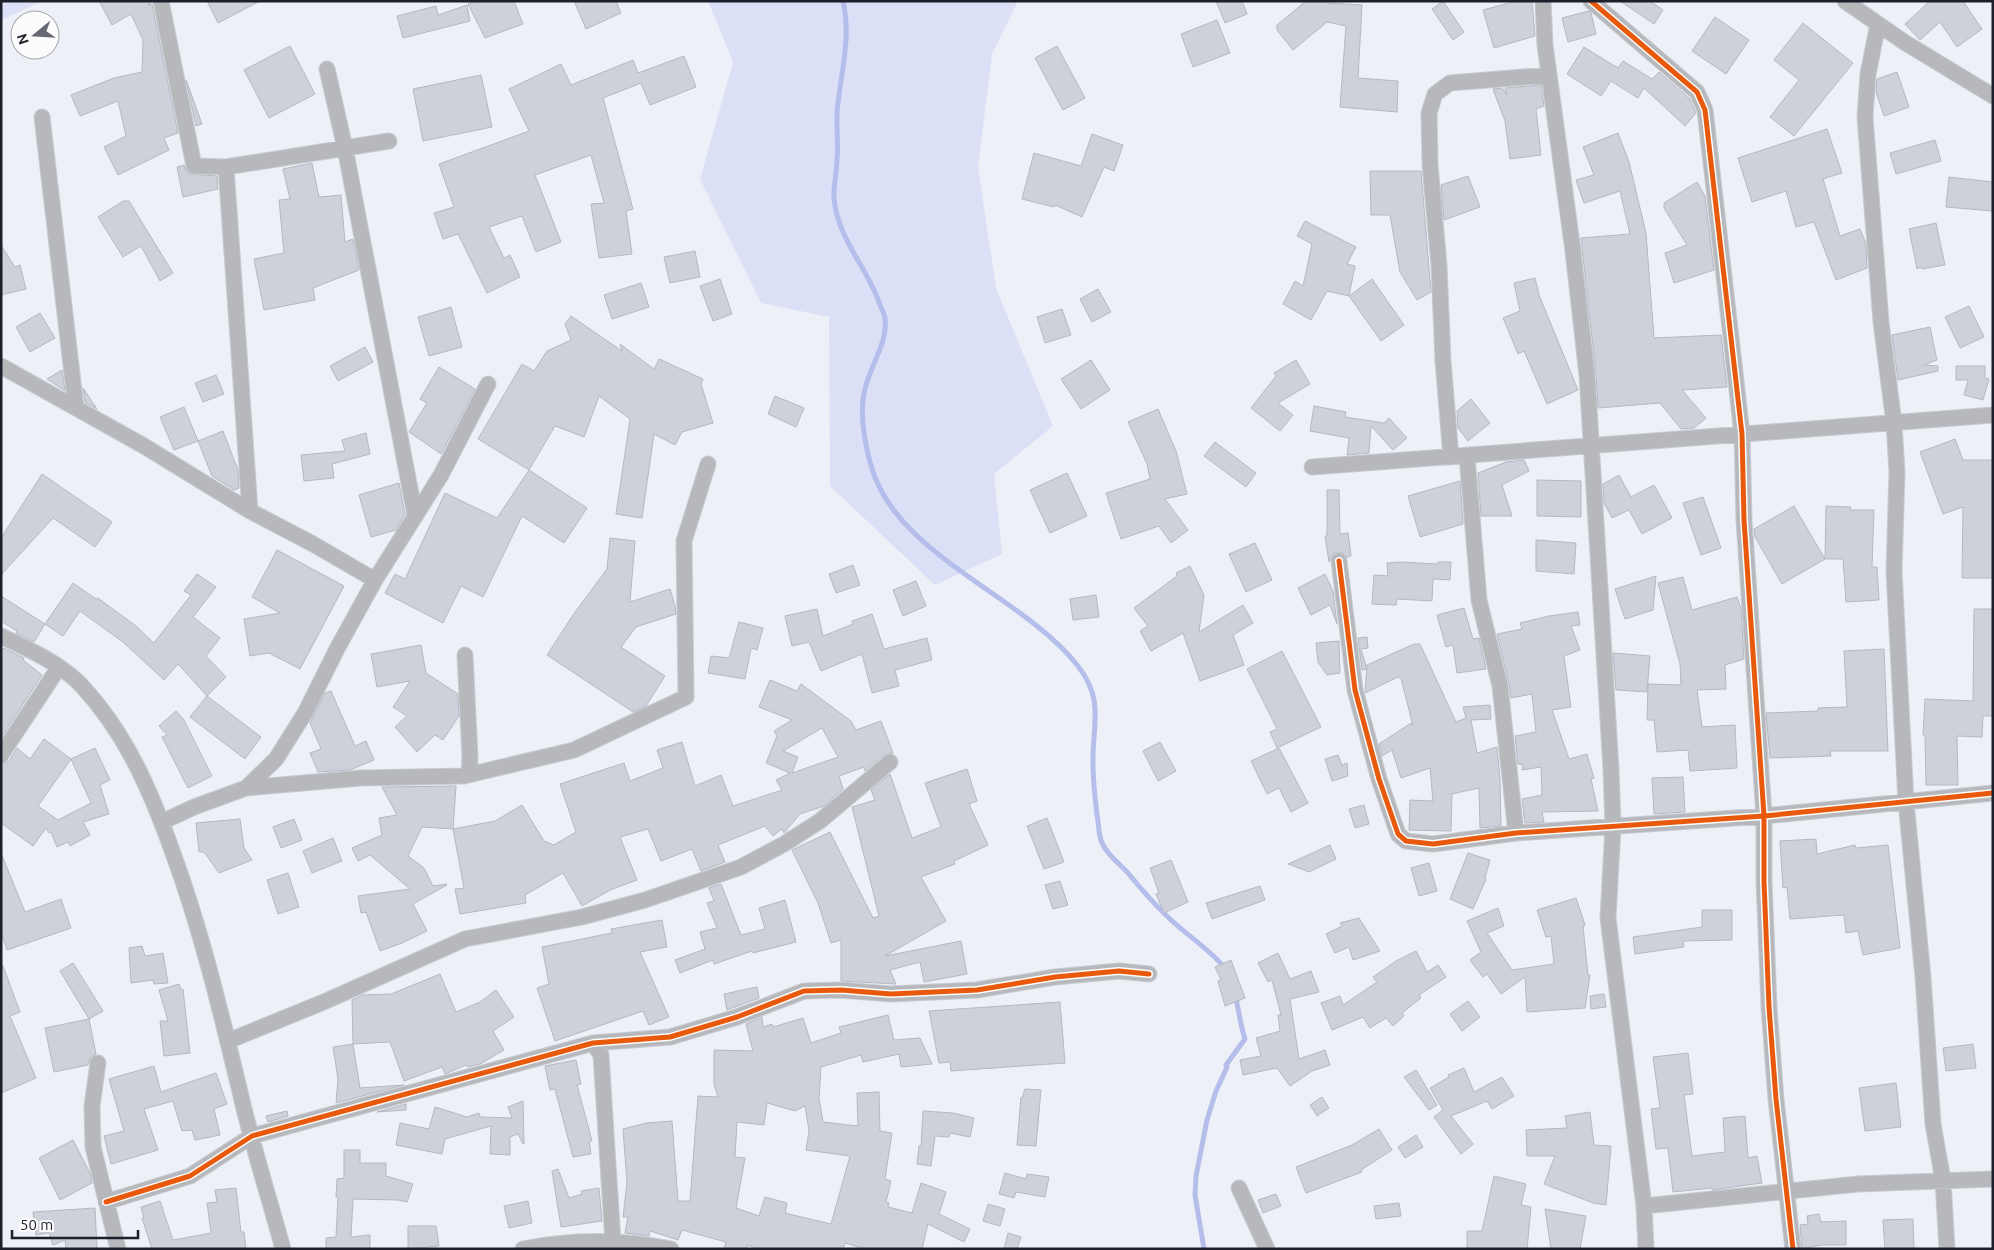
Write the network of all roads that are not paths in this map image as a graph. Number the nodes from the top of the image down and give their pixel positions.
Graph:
1 (161, 1) edge
2 (1543, 1) edge
3 (1592, 1) edge
4 (1845, 1) edge
5 (1878, 24) junction
6 (327, 69) dead end
7 (1549, 75) junction
8 (1993, 96) edge
9 (42, 117) dead end
10 (389, 141) dead end
11 (346, 148) junction
12 (226, 167) junction
13 (1, 366) edge
14 (488, 384) dead end
15 (76, 408) junction
16 (1993, 415) edge
17 (1894, 423) junction
18 (1742, 434) junction
19 (1592, 446) junction
20 (1459, 456) junction
21 (708, 464) dead end
22 (1312, 467) dead end
23 (250, 511) junction
24 (415, 515) junction
25 (1339, 561) dead end
26 (375, 580) junction
27 (1, 636) edge
28 (465, 655) dead end
29 (59, 667) junction
30 (1, 755) edge
31 (890, 762) dead end
32 (464, 776) junction
33 (246, 788) junction
34 (1993, 793) edge
35 (1906, 802) junction
36 (1764, 816) junction
37 (162, 822) junction
38 (1613, 827) junction
39 (1516, 833) junction
40 (1149, 974) dead end
41 (228, 1041) junction
42 (593, 1043) junction
43 (98, 1063) dead end
44 (252, 1136) junction
45 (1993, 1179) edge
46 (1943, 1180) junction
47 (1239, 1188) dead end
48 (1787, 1192) junction
49 (106, 1202) junction
50 (1644, 1206) junction
51 (613, 1242) junction
52 (118, 1249) edge
53 (283, 1249) edge
54 (523, 1249) edge
55 (671, 1249) edge
56 (1267, 1249) edge
57 (1646, 1249) edge
58 (1793, 1249) edge
59 (1947, 1249) edge

1 - 12 street
2 - 7 street
3 - 18 street
4 - 5 street
5 - 8 street
5 - 17 street
6 - 11 street
7 - 19 street
7 - 20 street
9 - 15 street
10 - 11 street
11 - 12 street
11 - 24 street
12 - 23 street
13 - 15 street
14 - 24 street
15 - 23 street
16 - 17 street
17 - 18 street
17 - 35 street
18 - 19 street
18 - 36 street
19 - 20 street
19 - 38 street
20 - 22 street
20 - 39 street
21 - 32 street
23 - 26 street
24 - 26 street
25 - 39 street
26 - 33 street
27 - 29 street
28 - 32 street
29 - 30 street
29 - 37 street
31 - 41 street
32 - 33 street
33 - 37 street
34 - 35 street
35 - 36 street
35 - 46 street
36 - 38 street
36 - 48 street
37 - 41 street
38 - 39 street
38 - 50 street
40 - 42 street
41 - 44 street
42 - 44 street
42 - 51 street
43 - 49 street
44 - 49 street
44 - 53 street
45 - 46 street
46 - 48 street
46 - 59 street
47 - 56 street
48 - 50 street
48 - 58 street
49 - 52 street
50 - 57 street
51 - 54 street
51 - 55 street

